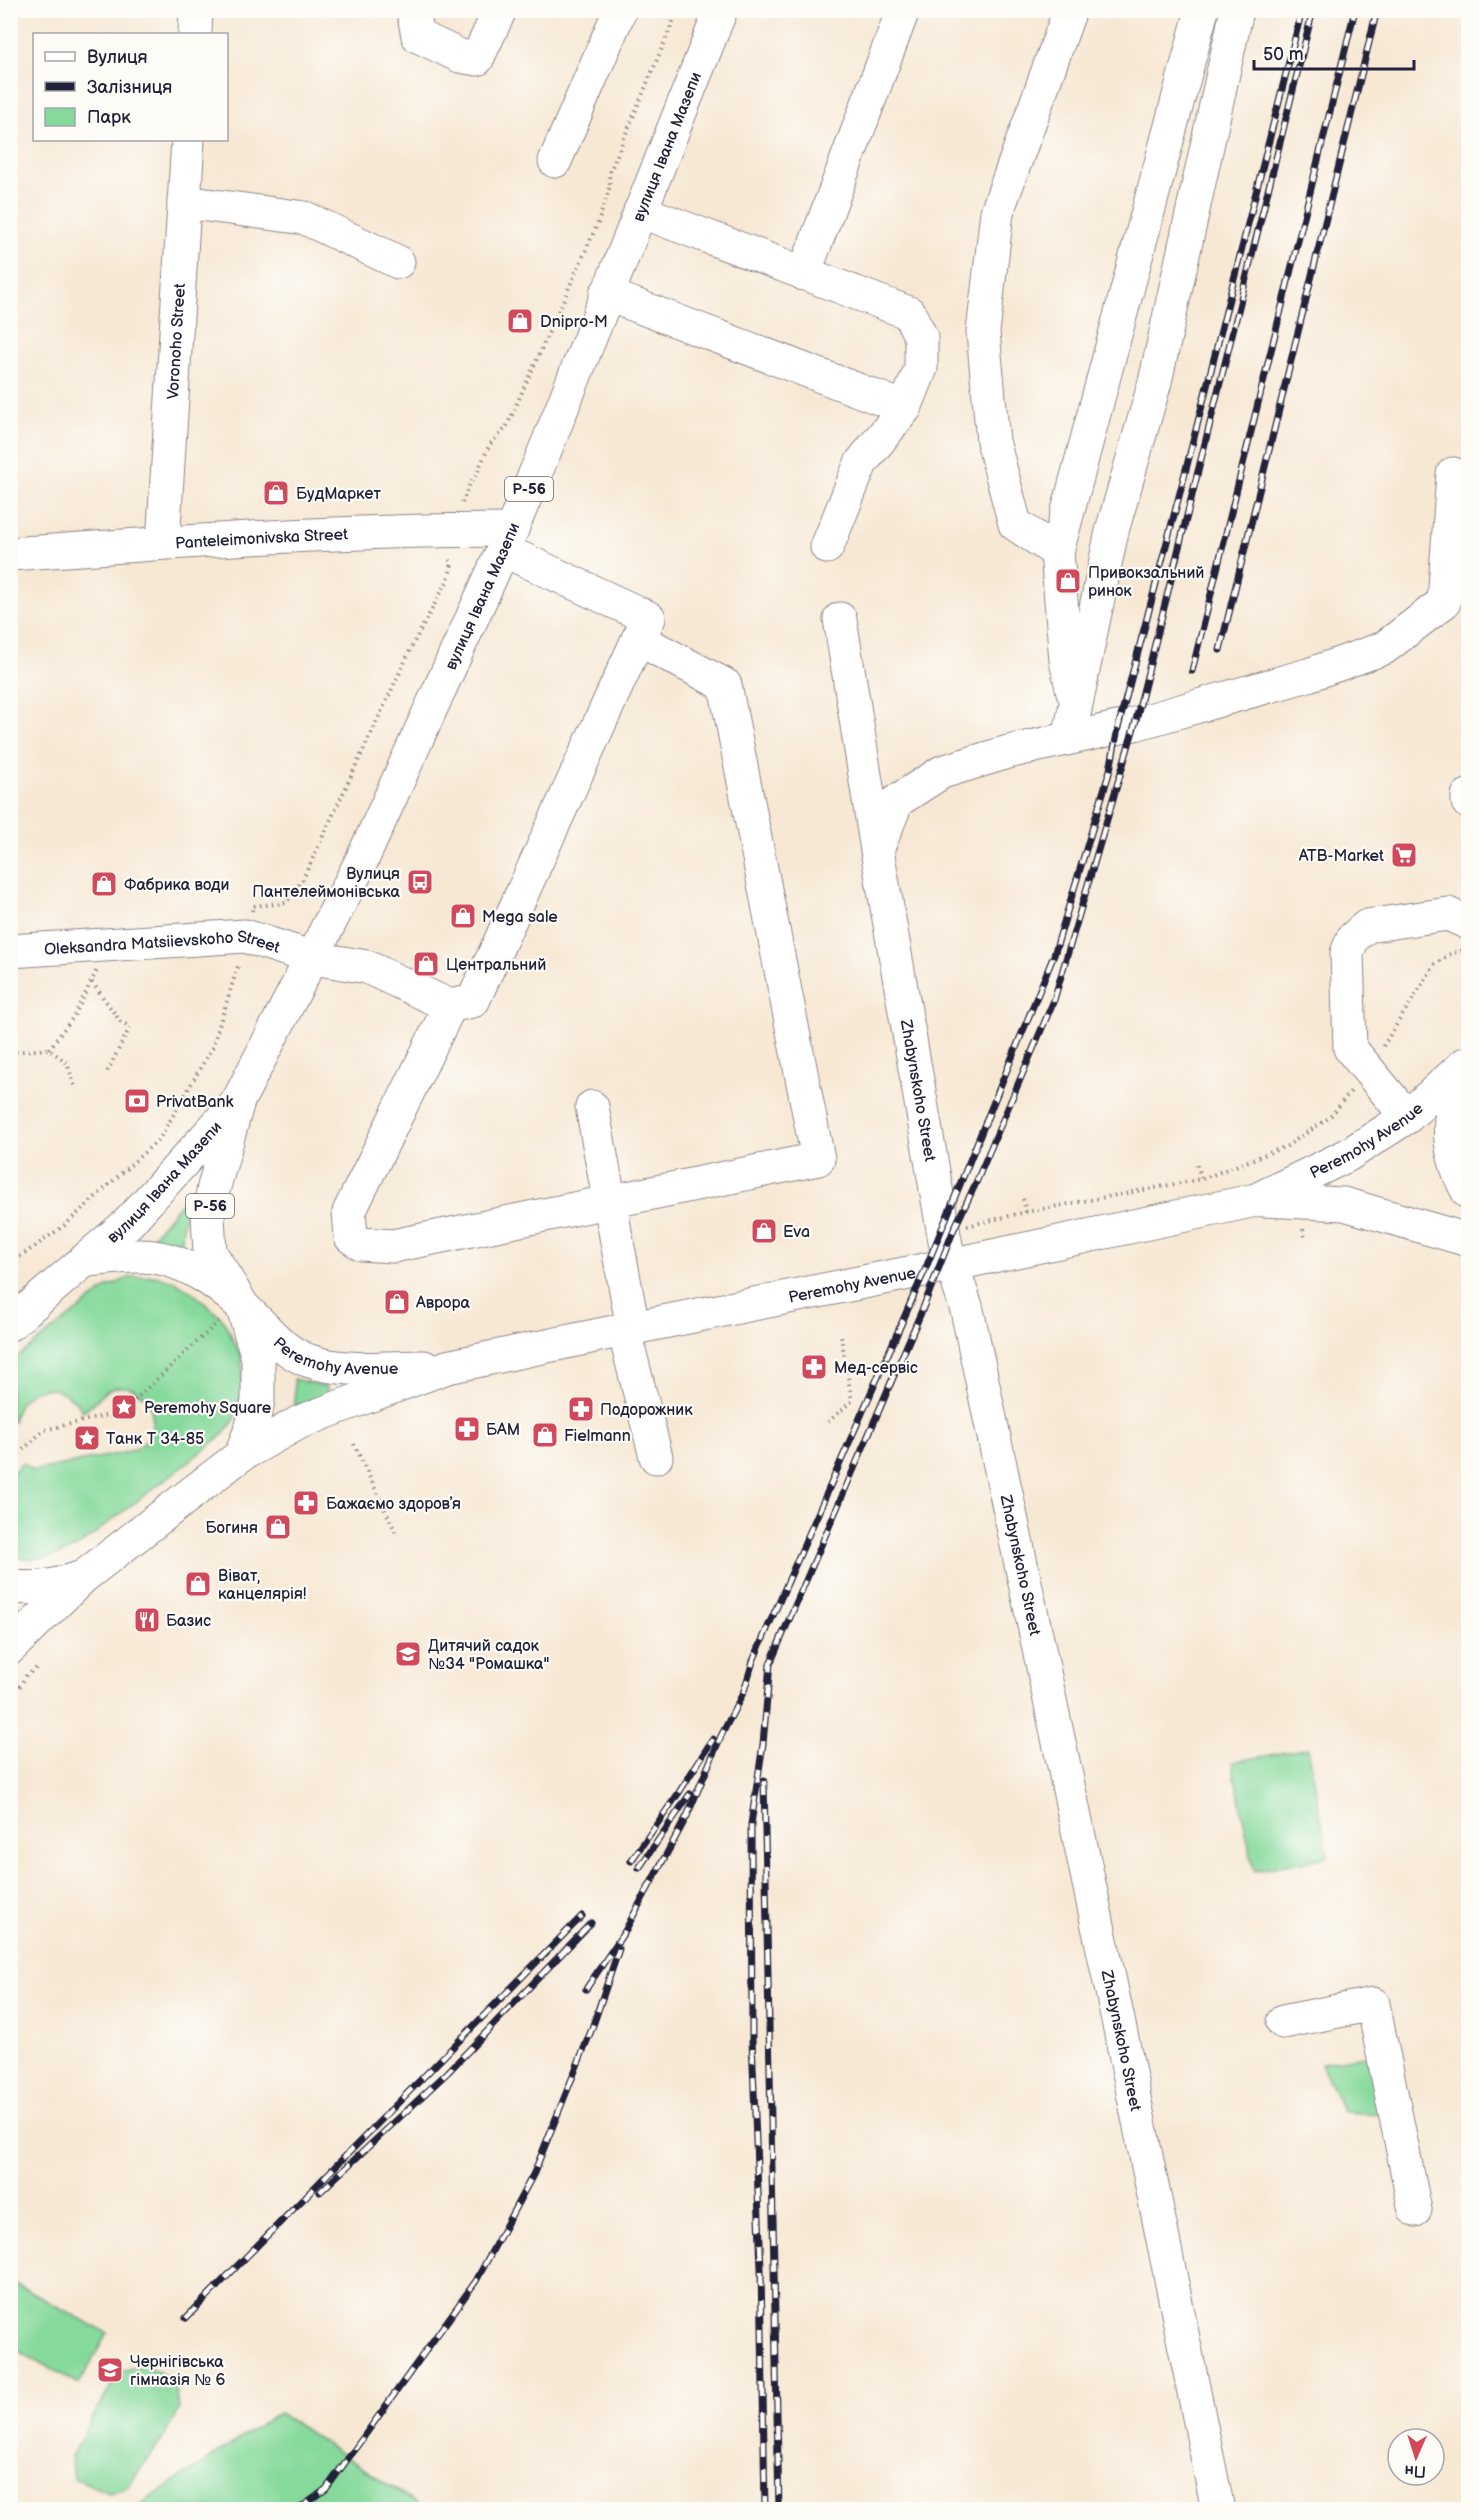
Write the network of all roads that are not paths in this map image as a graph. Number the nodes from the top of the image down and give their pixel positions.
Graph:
1 (196, 10) edge
2 (413, 10) edge
3 (500, 10) edge
4 (620, 10) edge
5 (721, 10) edge
6 (903, 10) edge
7 (1070, 10) edge
8 (1202, 10) edge
9 (1237, 10) edge
10 (195, 33) edge
11 (188, 141) edge
12 (555, 161) dead end
13 (184, 202) junction
14 (640, 211) junction
15 (398, 262) dead end
16 (804, 274) junction
17 (606, 294) junction
18 (905, 408) junction
19 (1453, 474) dead end
20 (507, 540) junction
21 (163, 543) junction
22 (828, 547) dead end
23 (1058, 552) junction
24 (10, 554) edge
25 (840, 619) dead end
26 (638, 639) junction
27 (1075, 706) junction
28 (1069, 738) junction
29 (1468, 795) edge
30 (1468, 802) edge
31 (877, 850) junction
32 (1468, 923) edge
33 (10, 951) edge
34 (313, 958) junction
35 (450, 1006) junction
36 (1467, 1062) edge
37 (238, 1101) junction
38 (592, 1107) dead end
39 (1407, 1116) junction
40 (1468, 1192) edge
41 (1256, 1200) junction
42 (609, 1202) junction
43 (1468, 1240) edge
44 (87, 1260) junction
45 (951, 1264) junction
46 (232, 1312) junction
47 (10, 1324) edge
48 (628, 1329) junction
49 (447, 1367) junction
50 (241, 1455) junction
51 (656, 1457) dead end
52 (82, 1577) junction
53 (10, 1586) edge
54 (10, 1648) edge
55 (1283, 2022) dead end
56 (1415, 2210) dead end
57 (1218, 2510) edge

1 - 10 main road
2 - 3 main road
4 - 12 main road
5 - 14 main road, вулиця Івана Мазепи / Р-56
6 - 16 main road
7 - 23 main road
8 - 23 main road
9 - 27 main road
11 - 13 main road, Voronoho Street
13 - 15 main road
13 - 21 main road, Voronoho Street
14 - 16 main road
14 - 17 main road, вулиця Івана Мазепи / Р-56
16 - 18 main road
17 - 18 main road
17 - 20 main road, вулиця Івана Мазепи / Р-56
18 - 22 main road
19 - 28 main road
20 - 21 main road, Panteleimonivska Street
20 - 26 main road
20 - 34 main road, вулиця Івана Мазепи / Р-56
21 - 24 main road, Panteleimonivska Street
23 - 27 main road
25 - 31 main road, Zhabynskoho Street
26 - 35 main road
26 - 42 main road
27 - 28 main road
28 - 31 main road
29 - 30 main road
31 - 45 main road, Zhabynskoho Street
32 - 39 main road
33 - 34 main road, Oleksandra Matsiievskoho Street
34 - 35 main road, Oleksandra Matsiievskoho Street
34 - 37 main road, вулиця Івана Мазепи / Р-56
35 - 42 main road
36 - 39 main road, Peremohy Avenue
36 - 40 main road
37 - 44 main road, вулиця Івана Мазепи / Р-56
37 - 46 main road, вулиця Івана Мазепи / Р-56
38 - 42 main road
39 - 41 main road, Peremohy Avenue
41 - 43 main road, Peremohy Avenue
41 - 45 main road, Peremohy Avenue
42 - 48 main road
44 - 46 main road
44 - 47 main road, Р-56
45 - 48 main road, Peremohy Avenue
45 - 57 main road, Zhabynskoho Street
46 - 49 main road, Peremohy Avenue
46 - 50 main road, Р-56
48 - 49 main road, Peremohy Avenue
48 - 51 main road
49 - 50 main road, Peremohy Avenue
50 - 52 main road
52 - 53 main road
52 - 54 main road
55 - 56 main road

